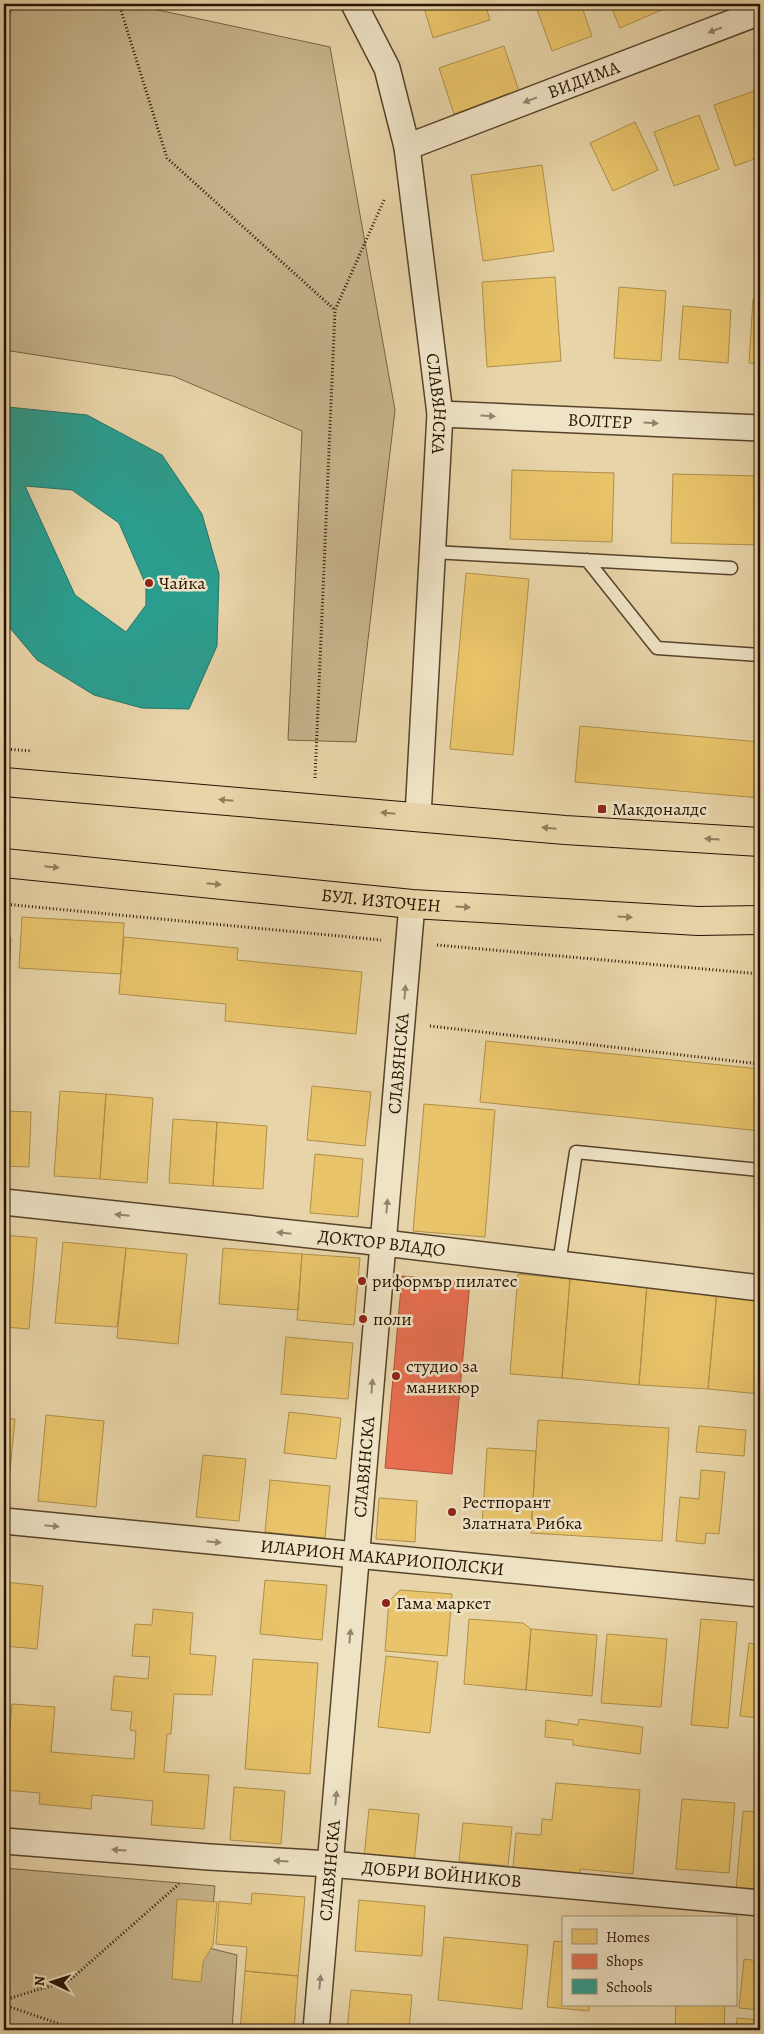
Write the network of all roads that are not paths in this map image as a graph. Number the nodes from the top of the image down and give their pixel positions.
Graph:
1 (354, 4) edge
2 (760, 12) edge
3 (407, 147) junction
4 (440, 414) junction
5 (760, 428) edge
6 (432, 552) junction
7 (587, 560) junction
8 (731, 568) dead end
9 (760, 655) edge
10 (4, 782) edge
11 (418, 816) junction
12 (760, 842) edge
13 (4, 862) edge
14 (412, 904) junction
15 (760, 920) edge
16 (760, 1170) edge
17 (4, 1202) edge
18 (384, 1243) junction
19 (559, 1264) junction
20 (760, 1288) edge
21 (4, 1522) edge
22 (356, 1556) junction
23 (760, 1594) edge
24 (4, 1841) edge
25 (330, 1864) junction
26 (760, 1903) edge
27 (316, 2030) edge

1 - 3 street, СЛАВЯНСКА
2 -> 3 street, ВИДИМА
3 - 4 street, СЛАВЯНСКА
4 -> 5 street, ВОЛТЕР
4 - 6 street, СЛАВЯНСКА
6 - 7 lane
6 - 11 street, СЛАВЯНСКА
7 - 8 lane
7 - 9 lane
11 -> 10 main road
12 -> 11 main road
13 -> 14 main road, БУЛ. ИЗТОЧЕН
14 -> 15 main road, БУЛ. ИЗТОЧЕН
18 -> 14 street, СЛАВЯНСКА
16 - 19 lane
18 -> 17 street, ДОКТОР ВЛАДО
18 - 19 street, ДОКТОР ВЛАДО
22 -> 18 street, СЛАВЯНСКА
19 - 20 street, ДОКТОР ВЛАДО
21 -> 22 street, ИЛАРИОН МАКАРИОПОЛСКИ
22 - 23 street, ИЛАРИОН МАКАРИОПОЛСКИ
25 -> 22 street, СЛАВЯНСКА
25 -> 24 street, ДОБРИ ВОЙНИКОВ
25 - 26 street, ДОБРИ ВОЙНИКОВ
27 -> 25 street, СЛАВЯНСКА

